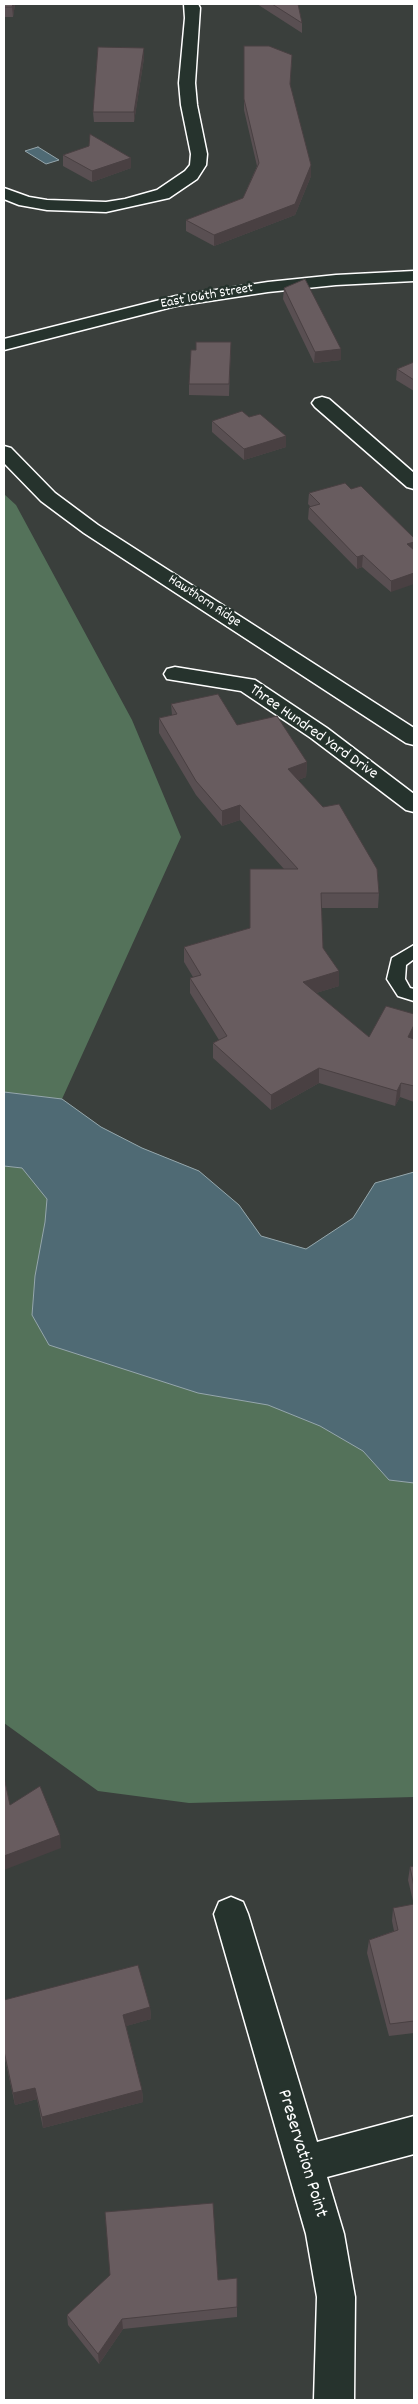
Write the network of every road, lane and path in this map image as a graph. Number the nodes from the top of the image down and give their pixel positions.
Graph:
1 (191, 4) edge
2 (4, 192) edge
3 (414, 276) edge
4 (4, 346) edge
5 (322, 403) dead end
6 (4, 437) edge
7 (4, 452) edge
8 (414, 483) edge
9 (175, 674) dead end
10 (414, 738) edge
11 (414, 804) edge
12 (414, 951) edge
13 (414, 995) edge
14 (231, 1914) dead end
15 (414, 2135) edge
16 (303, 2165) junction
17 (334, 2400) edge

1 - 2 street
3 - 4 street, East 106th Street
5 - 8 street
6 - 7 street, Hawthorn Ridge
7 - 10 street, Hawthorn Ridge
9 - 11 street, Three Hundred Yard Drive
12 - 13 lane
14 - 16 street, Preservation Point
15 - 16 street
16 - 17 street, Preservation Point

